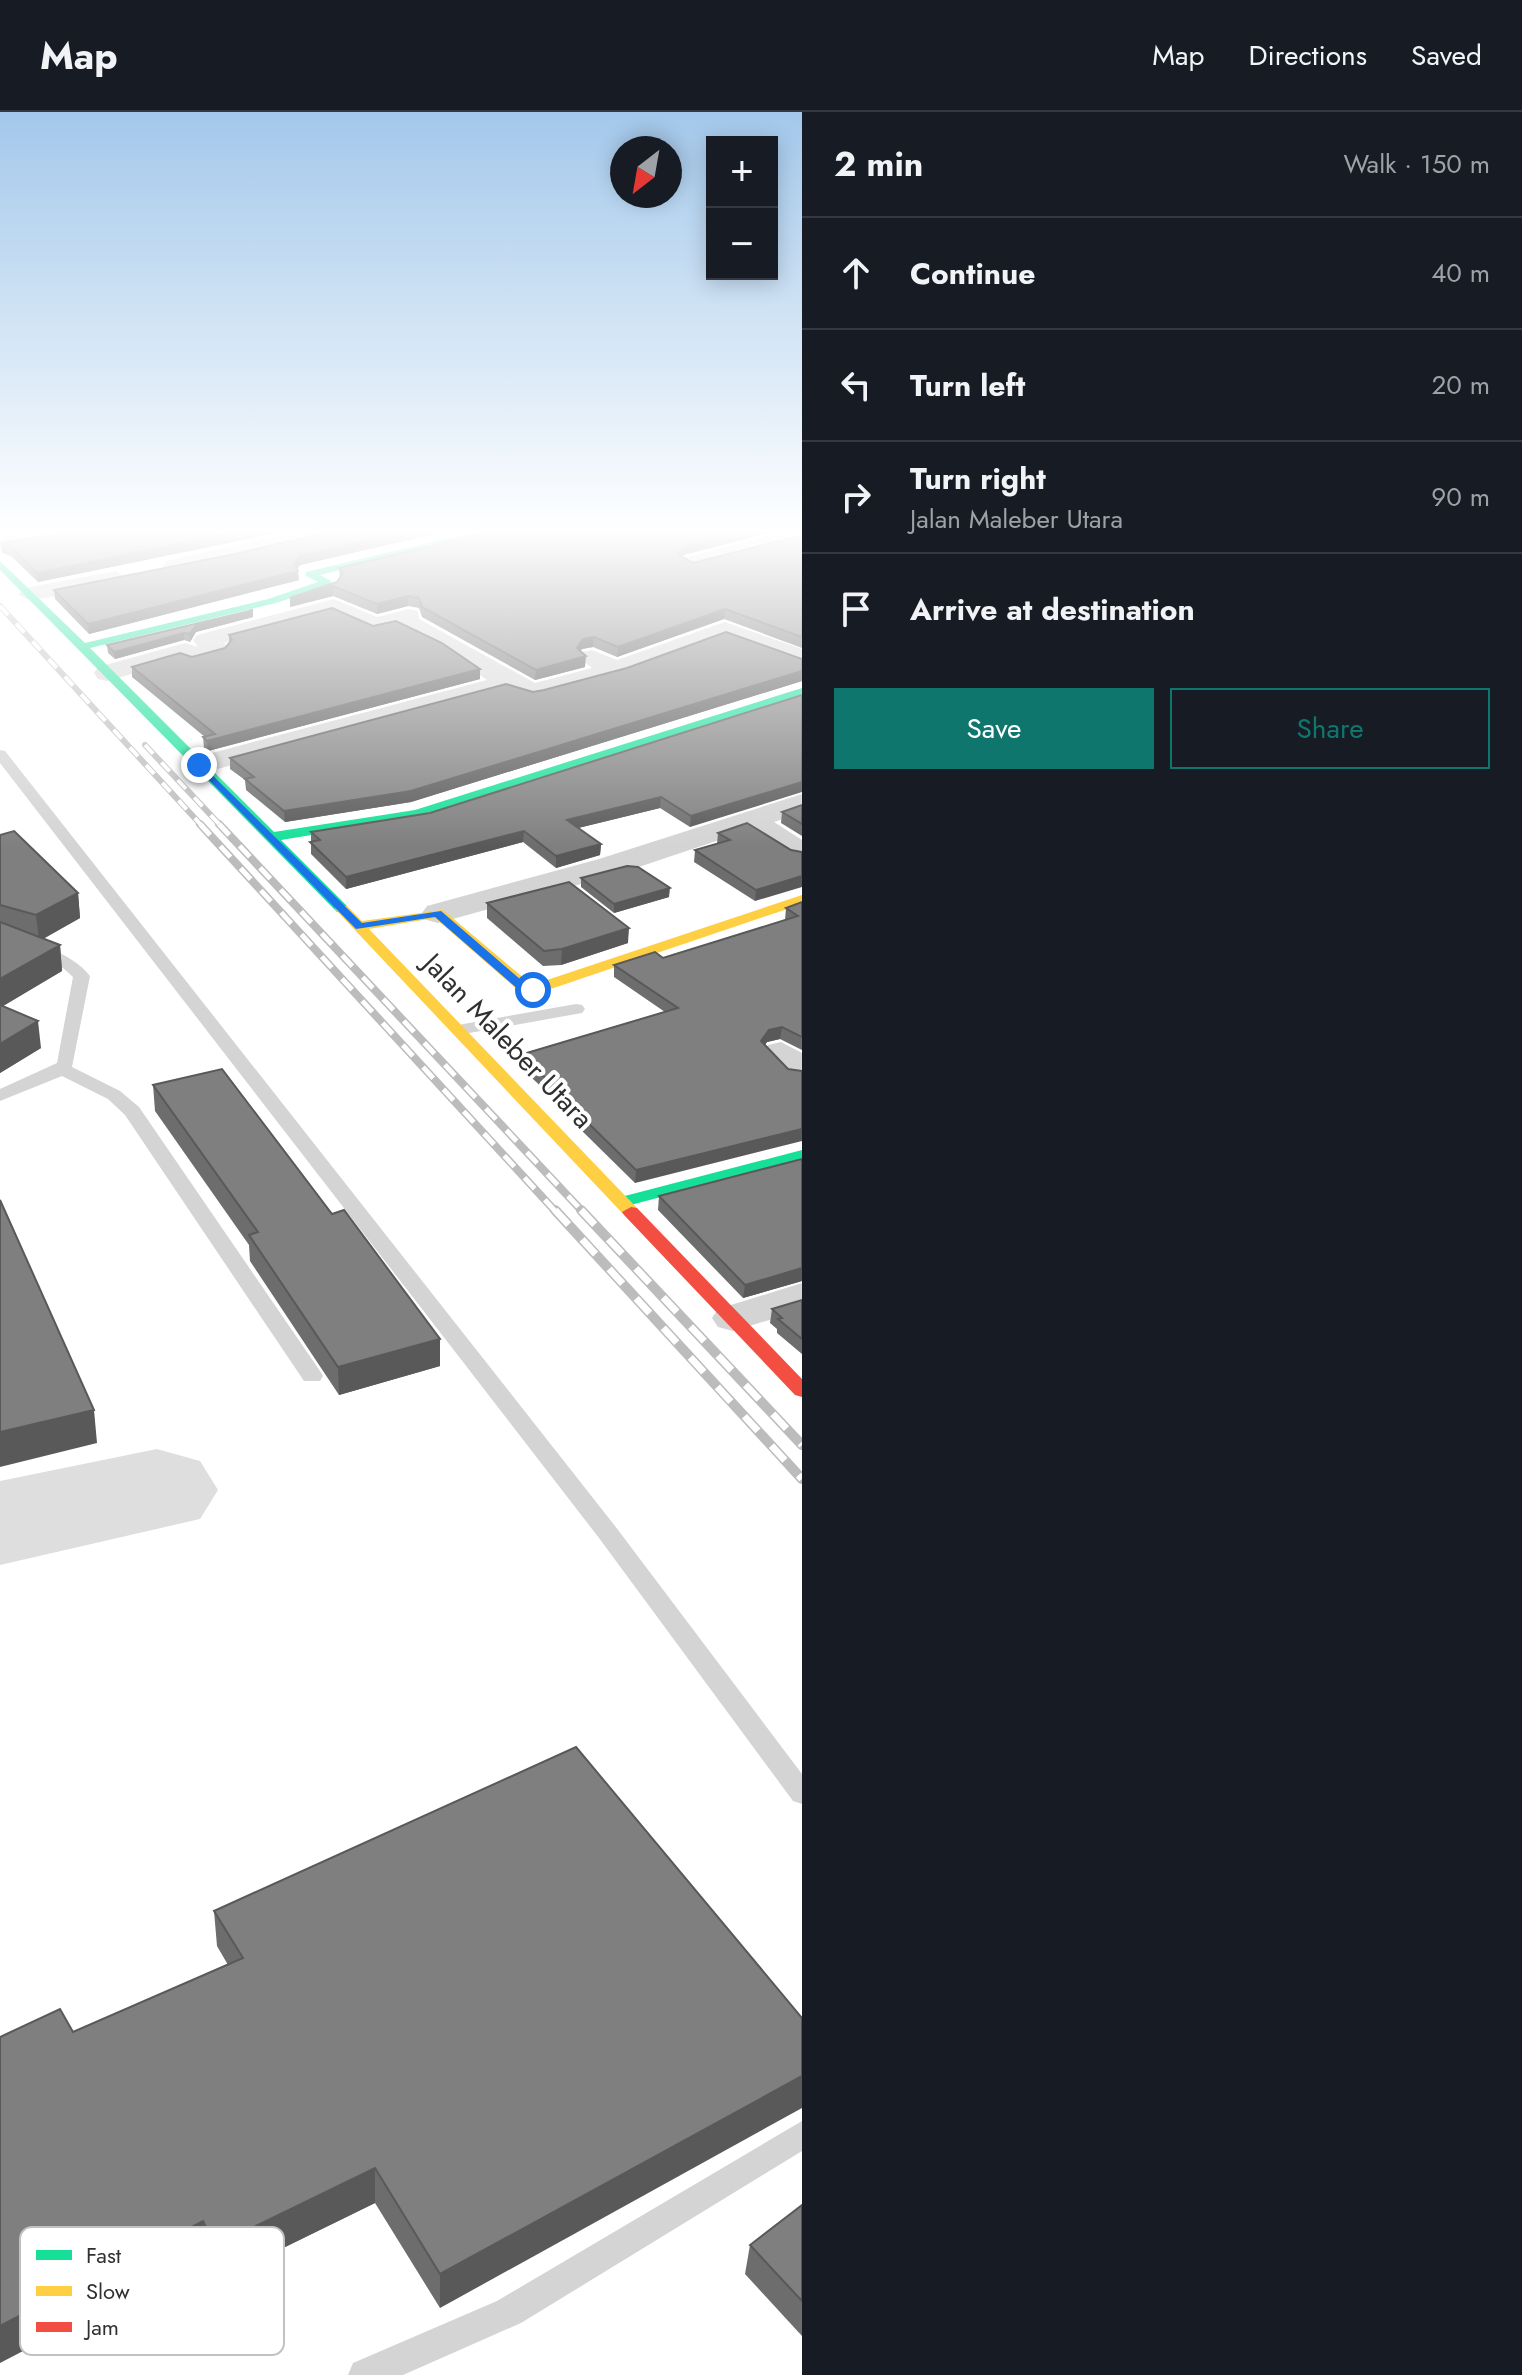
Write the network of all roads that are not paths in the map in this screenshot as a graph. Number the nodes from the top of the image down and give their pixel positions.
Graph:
1 (72, 637) edge
2 (125, 637) edge
3 (219, 637) edge
4 (438, 637) edge
5 (707, 637) edge
6 (743, 637) edge
7 (82, 647) junction
8 (802, 658) edge
9 (554, 660) edge
10 (616, 669) junction
11 (107, 673) junction
12 (508, 682) junction
13 (802, 692) edge
14 (0, 754) edge
15 (199, 765) junction
16 (802, 803) edge
17 (751, 821) junction
18 (271, 837) junction
19 (802, 853) edge
20 (802, 899) edge
21 (438, 913) junction
22 (359, 926) junction
23 (0, 937) edge
24 (576, 1009) dead end
25 (458, 1030) junction
26 (62, 1069) junction
27 (0, 1096) edge
28 (802, 1155) edge
29 (623, 1202) junction
30 (802, 1296) edge
31 (733, 1318) junction
32 (312, 1376) dead end
33 (802, 1391) edge
34 (802, 1794) edge
35 (802, 2135) edge
36 (365, 2375) edge

1 - 7 street, Jalan Maleber Utara
2 - 7 street
3 - 11 street
4 - 12 street
5 - 10 street
6 - 8 street
7 - 11 street, Jalan Maleber Utara
9 - 10 street
10 - 12 street
11 - 15 street, Jalan Maleber Utara
12 - 15 street
13 - 18 street
14 - 34 lane
15 - 18 street, Jalan Maleber Utara
16 - 17 street
17 - 19 street
17 - 21 street
18 - 22 street, Jalan Maleber Utara
20 - 21 street
21 - 22 street
22 - 25 street, Jalan Maleber Utara
23 - 26 lane
24 - 25 lane
25 - 29 street, Jalan Maleber Utara
26 - 27 lane
26 - 32 lane
28 - 29 street
29 - 31 street, Jalan Maleber Utara
30 - 31 street
31 - 33 street, Jalan Maleber Utara
35 - 36 lane

